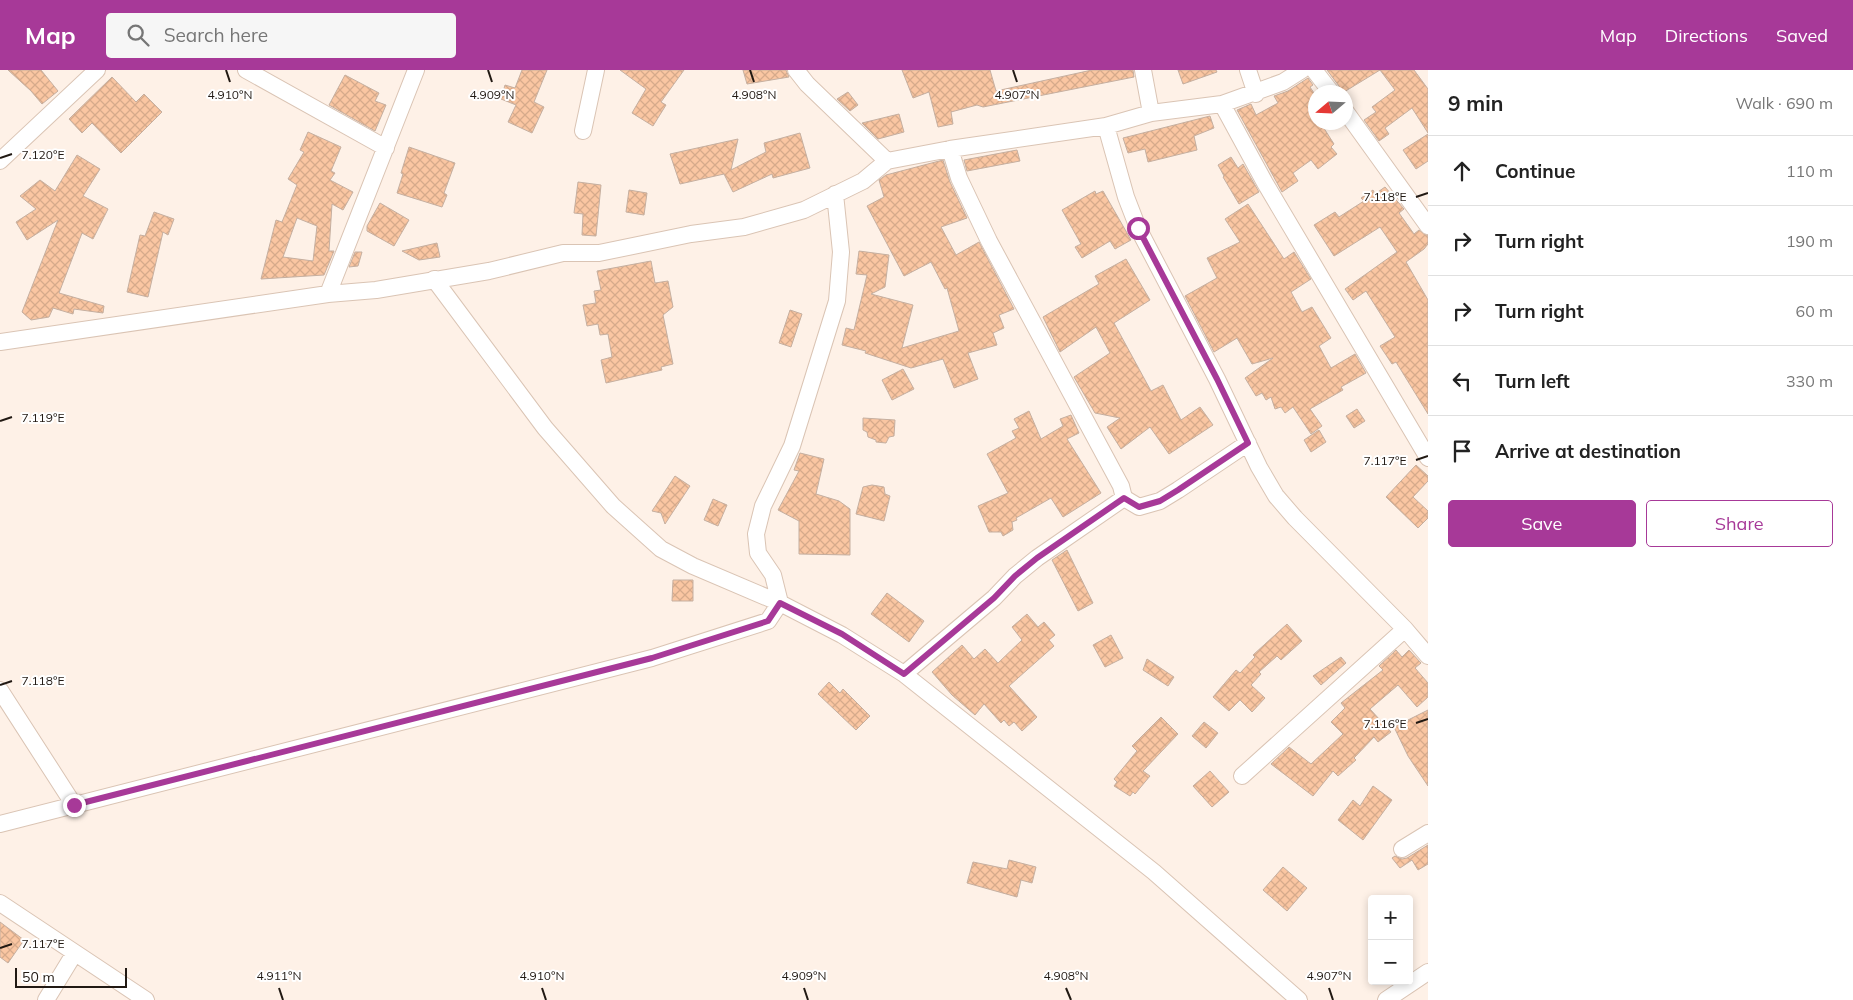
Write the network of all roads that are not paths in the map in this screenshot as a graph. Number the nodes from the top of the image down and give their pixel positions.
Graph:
1 (96, 70) edge
2 (246, 70) edge
3 (416, 70) edge
4 (596, 70) edge
5 (796, 70) edge
6 (1143, 70) edge
7 (1248, 70) edge
8 (1302, 70) edge
9 (1314, 70) edge
10 (1326, 85) edge
11 (1256, 94) junction
12 (1222, 104) junction
13 (1151, 113) junction
14 (1353, 122) edge
15 (1106, 126) junction
16 (583, 131) dead end
17 (386, 148) junction
18 (950, 149) junction
19 (0, 161) edge
20 (887, 161) junction
21 (835, 194) junction
22 (1428, 226) edge
23 (434, 279) junction
24 (328, 294) junction
25 (0, 342) edge
26 (1248, 443) junction
27 (1428, 458) edge
28 (1124, 498) junction
29 (780, 603) junction
30 (1404, 629) junction
31 (1428, 656) edge
32 (904, 674) junction
33 (0, 690) edge
34 (1242, 776) dead end
35 (74, 805) junction
36 (0, 824) edge
37 (1428, 833) edge
38 (1402, 850) dead end
39 (0, 904) edge
40 (74, 954) junction
41 (1428, 972) edge
42 (46, 1000) edge
43 (146, 1000) edge
44 (1299, 1000) edge
45 (1386, 1000) edge

1 - 19 street
2 - 17 street
3 - 17 street
4 - 16 street
5 - 20 street
6 - 13 street
7 - 11 street
8 - 11 street
9 - 10 street
11 - 12 street
12 - 13 street
12 - 27 street
13 - 15 street
14 - 22 street
15 - 18 street
15 - 26 street
17 - 24 street
18 - 20 street
18 - 28 street
20 - 21 street
21 - 23 street
21 - 29 street
23 - 24 street
23 - 29 street
24 - 25 street
26 - 28 street
26 - 30 street
28 - 32 street
29 - 32 street
29 - 35 street
30 - 31 street
30 - 34 street
32 - 44 street
33 - 35 street
35 - 36 street
37 - 38 street
39 - 40 street
40 - 42 street
40 - 43 street
41 - 45 street

